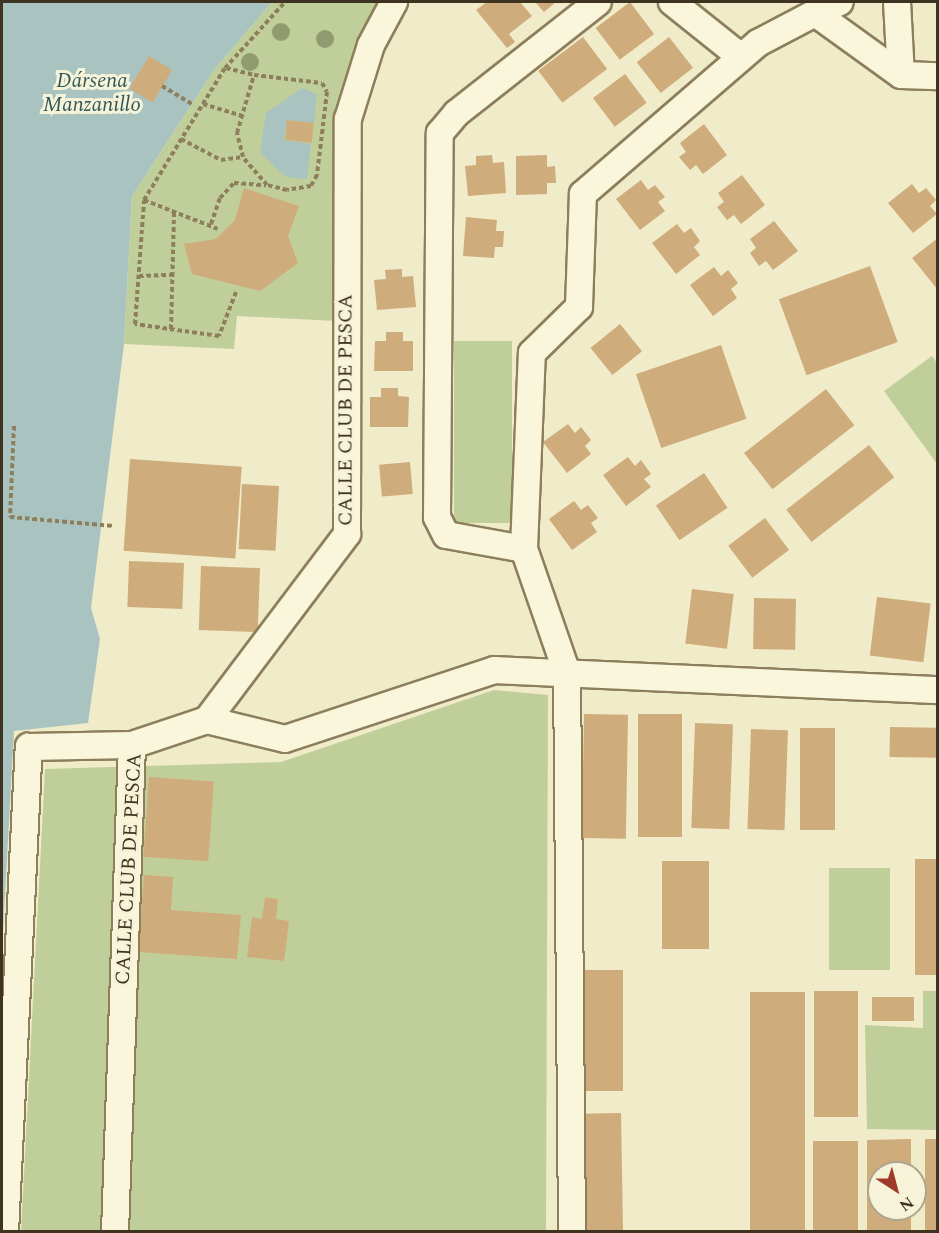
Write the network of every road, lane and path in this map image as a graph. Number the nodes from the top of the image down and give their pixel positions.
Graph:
1 (285, 2) edge
2 (394, 2) edge
3 (598, 2) edge
4 (672, 2) edge
5 (840, 2) edge
6 (897, 2) edge
7 (815, 14) junction
8 (741, 57) junction
9 (225, 68) junction
10 (254, 75) junction
11 (901, 75) junction
12 (938, 76) edge
13 (162, 86) dead end
14 (192, 104) dead end
15 (203, 104) junction
16 (243, 116) junction
17 (181, 140) junction
18 (243, 157) junction
19 (267, 185) junction
20 (144, 200) junction
21 (174, 213) junction
22 (211, 224) junction
23 (218, 229) dead end
24 (172, 275) junction
25 (139, 276) junction
26 (236, 292) dead end
27 (171, 329) junction
28 (14, 426) dead end
29 (114, 526) dead end
30 (524, 549) junction
31 (567, 673) junction
32 (938, 690) edge
33 (207, 720) junction
34 (132, 745) junction
35 (4, 1232) edge
36 (115, 1232) edge
37 (572, 1232) edge

1 - 9 path
2 - 33 lane, CALLE CLUB DE PESCA
3 - 30 lane
4 - 8 lane
5 - 7 lane
6 - 11 lane
7 - 8 lane
7 - 11 lane
8 - 30 lane
9 - 10 path
9 - 15 path
10 - 16 path
10 - 19 path
11 - 12 lane
13 - 14 path
15 - 16 path
15 - 17 path
16 - 18 path
17 - 18 path
17 - 20 path
18 - 19 path
19 - 22 path
20 - 21 path
20 - 25 path
21 - 22 path
21 - 24 path
22 - 23 path
24 - 25 path
24 - 27 path
25 - 27 path
26 - 27 path
28 - 29 path
30 - 31 lane
31 - 32 lane
31 - 33 lane
31 - 37 lane
33 - 34 lane, CALLE CLUB DE PESCA
34 - 35 lane
34 - 36 lane, CALLE CLUB DE PESCA

